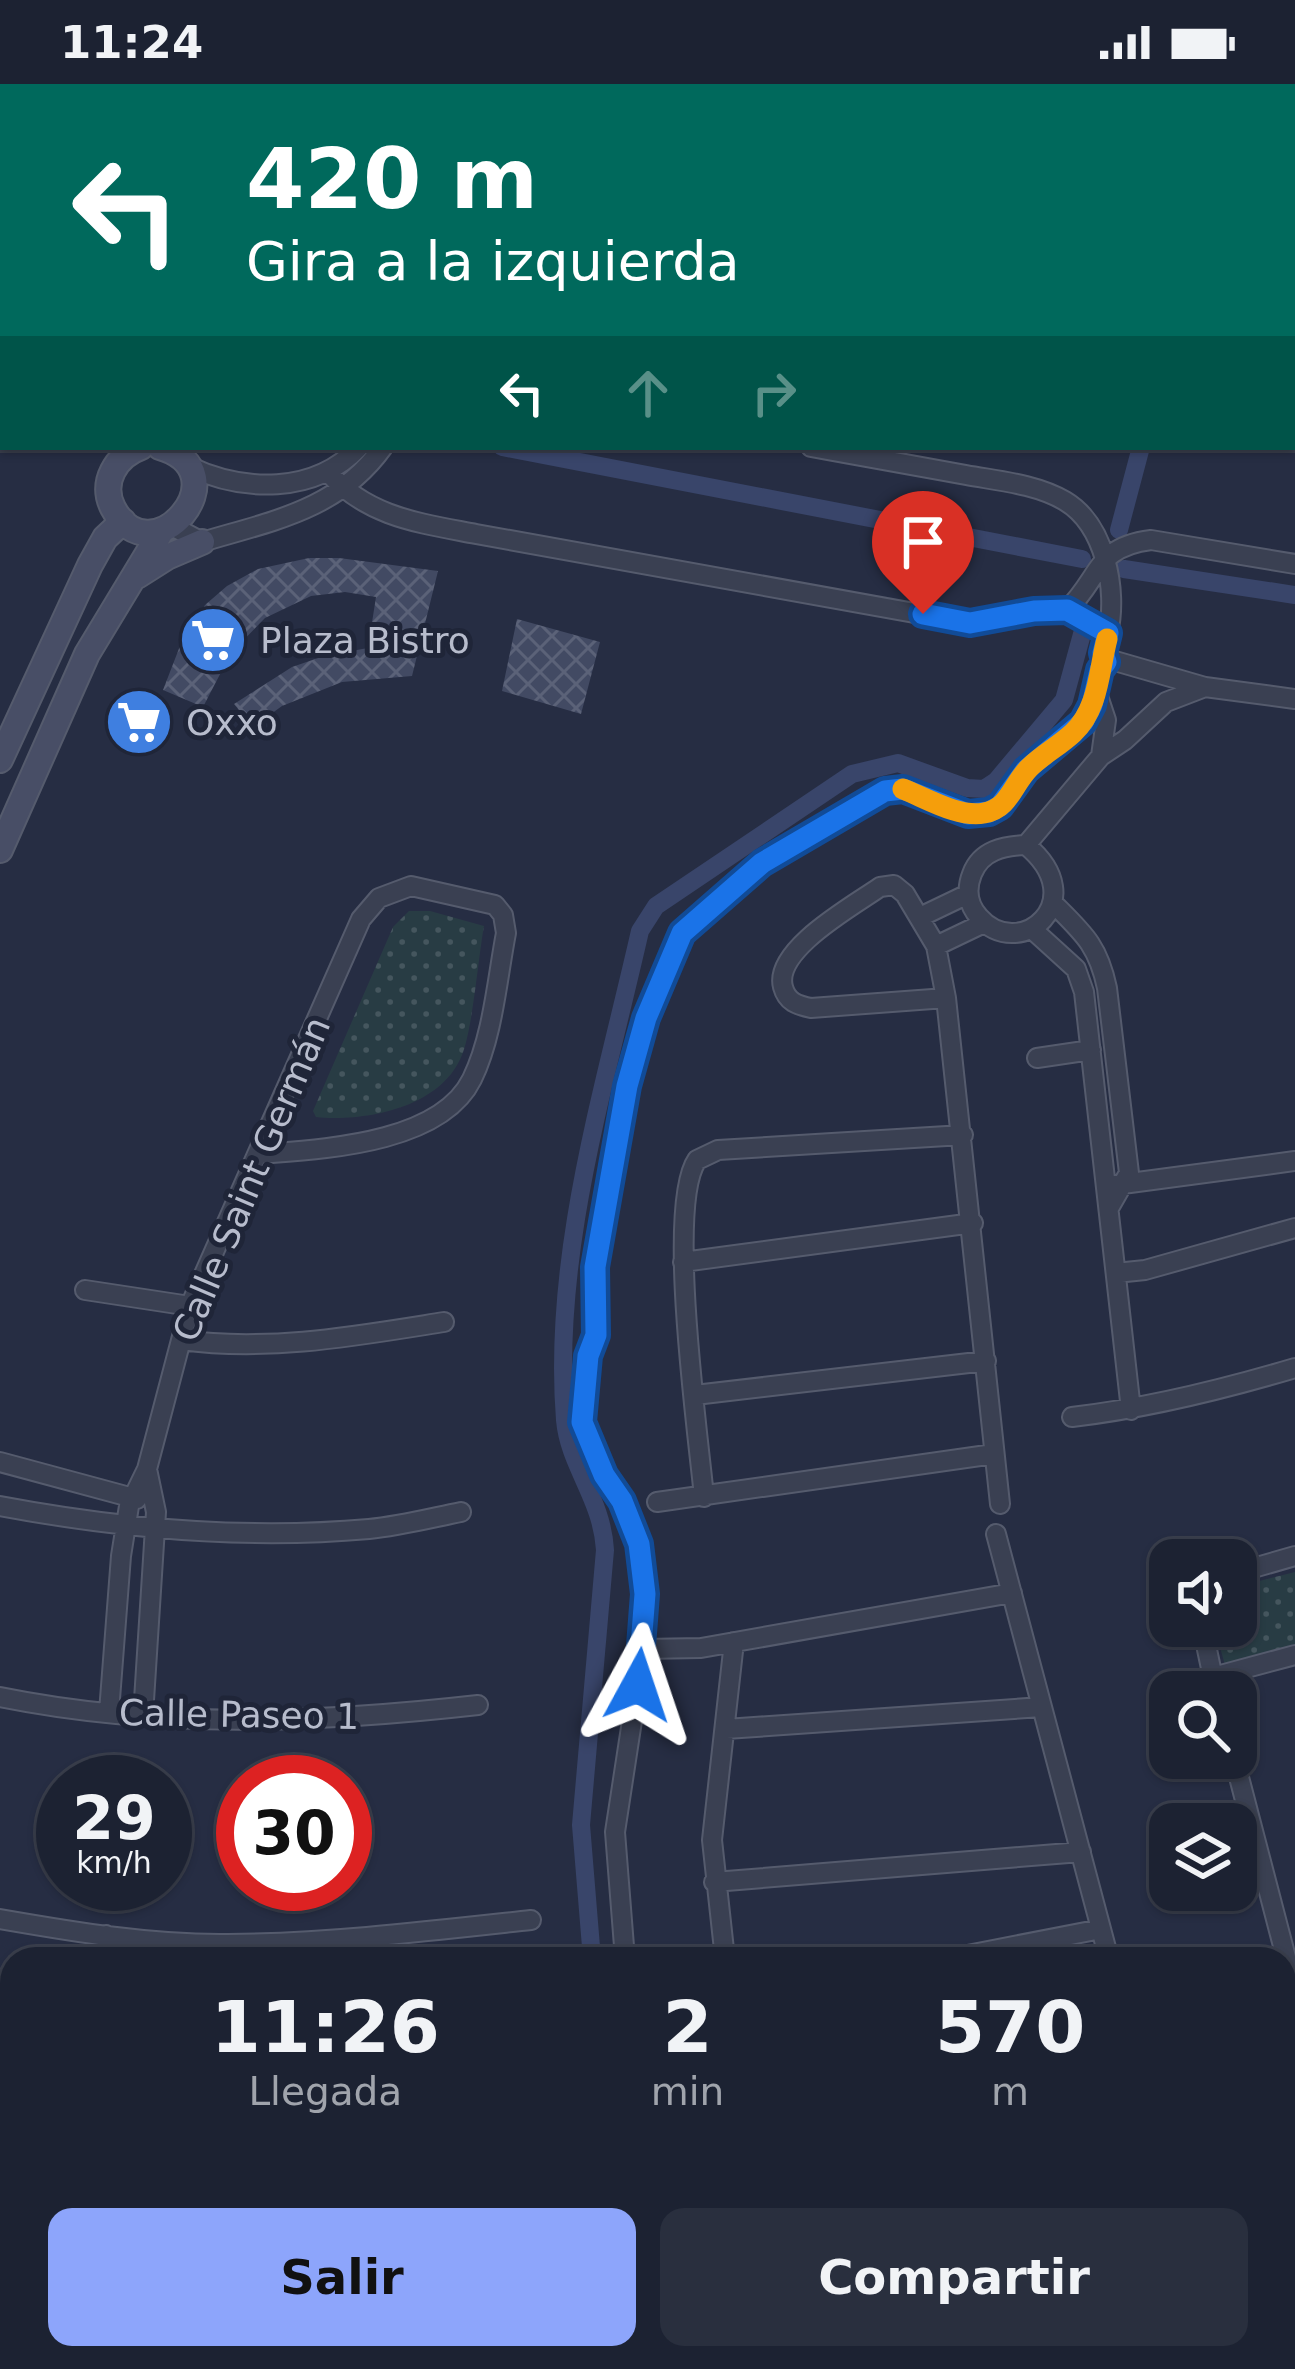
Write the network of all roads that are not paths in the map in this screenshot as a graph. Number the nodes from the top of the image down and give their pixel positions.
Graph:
1 (99, 450) edge
2 (136, 450) edge
3 (168, 450) edge
4 (355, 450) edge
5 (380, 450) edge
6 (828, 450) edge
7 (188, 466) junction
8 (112, 470) junction
9 (328, 472) junction
10 (343, 489) junction
11 (123, 520) junction
12 (167, 528) junction
13 (202, 542) junction
14 (1104, 557) junction
15 (1295, 564) edge
16 (126, 585) junction
17 (1067, 610) junction
18 (1108, 633) junction
19 (1106, 662) junction
20 (1204, 687) junction
21 (1096, 690) junction
22 (1295, 699) edge
23 (1101, 756) junction
24 (0, 760) edge
25 (1027, 845) junction
26 (0, 850) edge
27 (968, 894) junction
28 (1053, 903) junction
29 (920, 917) junction
30 (984, 923) junction
31 (1032, 928) junction
32 (936, 946) junction
33 (946, 998) junction
34 (1090, 1050) junction
35 (1037, 1058) dead end
36 (963, 1135) junction
37 (260, 1154) junction
38 (1295, 1161) edge
39 (1116, 1185) junction
40 (973, 1223) junction
41 (1295, 1228) edge
42 (683, 1262) junction
43 (1116, 1273) junction
44 (85, 1290) dead end
45 (190, 1306) junction
46 (443, 1322) dead end
47 (181, 1340) junction
48 (986, 1361) junction
49 (1295, 1369) edge
50 (695, 1395) junction
51 (1131, 1410) junction
52 (1072, 1417) dead end
53 (994, 1454) junction
54 (0, 1462) edge
55 (147, 1469) junction
56 (132, 1495) junction
57 (704, 1497) junction
58 (657, 1502) dead end
59 (1000, 1504) dead end
60 (0, 1505) edge
61 (460, 1512) dead end
62 (161, 1524) junction
63 (125, 1527) junction
64 (996, 1534) dead end
65 (1295, 1556) edge
66 (1257, 1567) edge
67 (1012, 1593) junction
68 (734, 1642) junction
69 (644, 1649) junction
70 (1295, 1655) edge
71 (1252, 1671) edge
72 (0, 1696) edge
73 (478, 1705) dead end
74 (1042, 1707) junction
75 (109, 1712) junction
76 (142, 1716) junction
77 (726, 1729) junction
78 (1239, 1779) edge
79 (1081, 1852) junction
80 (714, 1882) junction
81 (0, 1918) edge
82 (531, 1920) dead end
83 (1101, 1929) junction
84 (106, 1935) junction
85 (110, 1947) edge
86 (170, 1947) edge
87 (240, 1947) edge
88 (624, 1947) edge
89 (722, 1947) edge
90 (1008, 1947) edge
91 (1106, 1947) edge
92 (1283, 1947) edge

1 - 8 main road
2 - 8 main road
3 - 7 main road
4 - 9 street
5 - 10 street
6 - 14 street
7 - 9 street
7 - 12 main road
8 - 11 main road
9 - 10 street
10 - 13 street
10 - 17 street
11 - 12 main road
11 - 24 main road
12 - 13 street
12 - 16 main road
13 - 16 main road
14 - 15 street
14 - 17 street
14 - 18 street
16 - 26 main road
17 - 18 street
18 - 19 street
19 - 20 street
19 - 21 street
20 - 22 street
20 - 23 street
21 - 23 street
21 - 69 street
23 - 25 street
25 - 27 street
25 - 28 street
27 - 29 street
27 - 30 street
28 - 31 street
28 - 39 street
29 - 32 street
29 - 33 street
30 - 31 street
30 - 32 street
31 - 34 street
32 - 33 street
33 - 36 street
34 - 35 street
34 - 39 street
36 - 40 street
36 - 42 street
37 - 37 street, Calle Saint Germán
37 - 45 street, Calle Saint Germán
38 - 39 street
39 - 43 street
40 - 42 street
40 - 48 street
41 - 43 street
42 - 50 street
43 - 51 street
44 - 45 street
45 - 47 street, Calle Saint Germán
46 - 47 street
47 - 55 street, Calle Saint Germán
48 - 50 street
48 - 53 street
49 - 51 street
50 - 57 street
51 - 52 street
53 - 57 street
53 - 59 street
54 - 56 street
55 - 56 street, Calle Saint Germán
55 - 62 street, Calle Saint Germán
56 - 62 street
56 - 63 street, Calle Saint Germán
57 - 58 street
60 - 63 street
61 - 62 street
62 - 63 street
62 - 76 street, Calle Saint Germán
63 - 75 street, Calle Saint Germán
64 - 67 street
65 - 66 street
67 - 68 street
67 - 74 street
68 - 69 street
68 - 77 street
69 - 88 street
70 - 71 street
72 - 75 street, Calle Paseo 1
73 - 76 street, Calle Paseo 1
74 - 77 street
74 - 79 street
75 - 76 street, Calle Paseo 1
77 - 80 street
78 - 92 street
79 - 80 street
79 - 83 street
80 - 89 street
81 - 84 street
82 - 87 street
83 - 90 street
83 - 91 street
84 - 85 street
84 - 86 street

